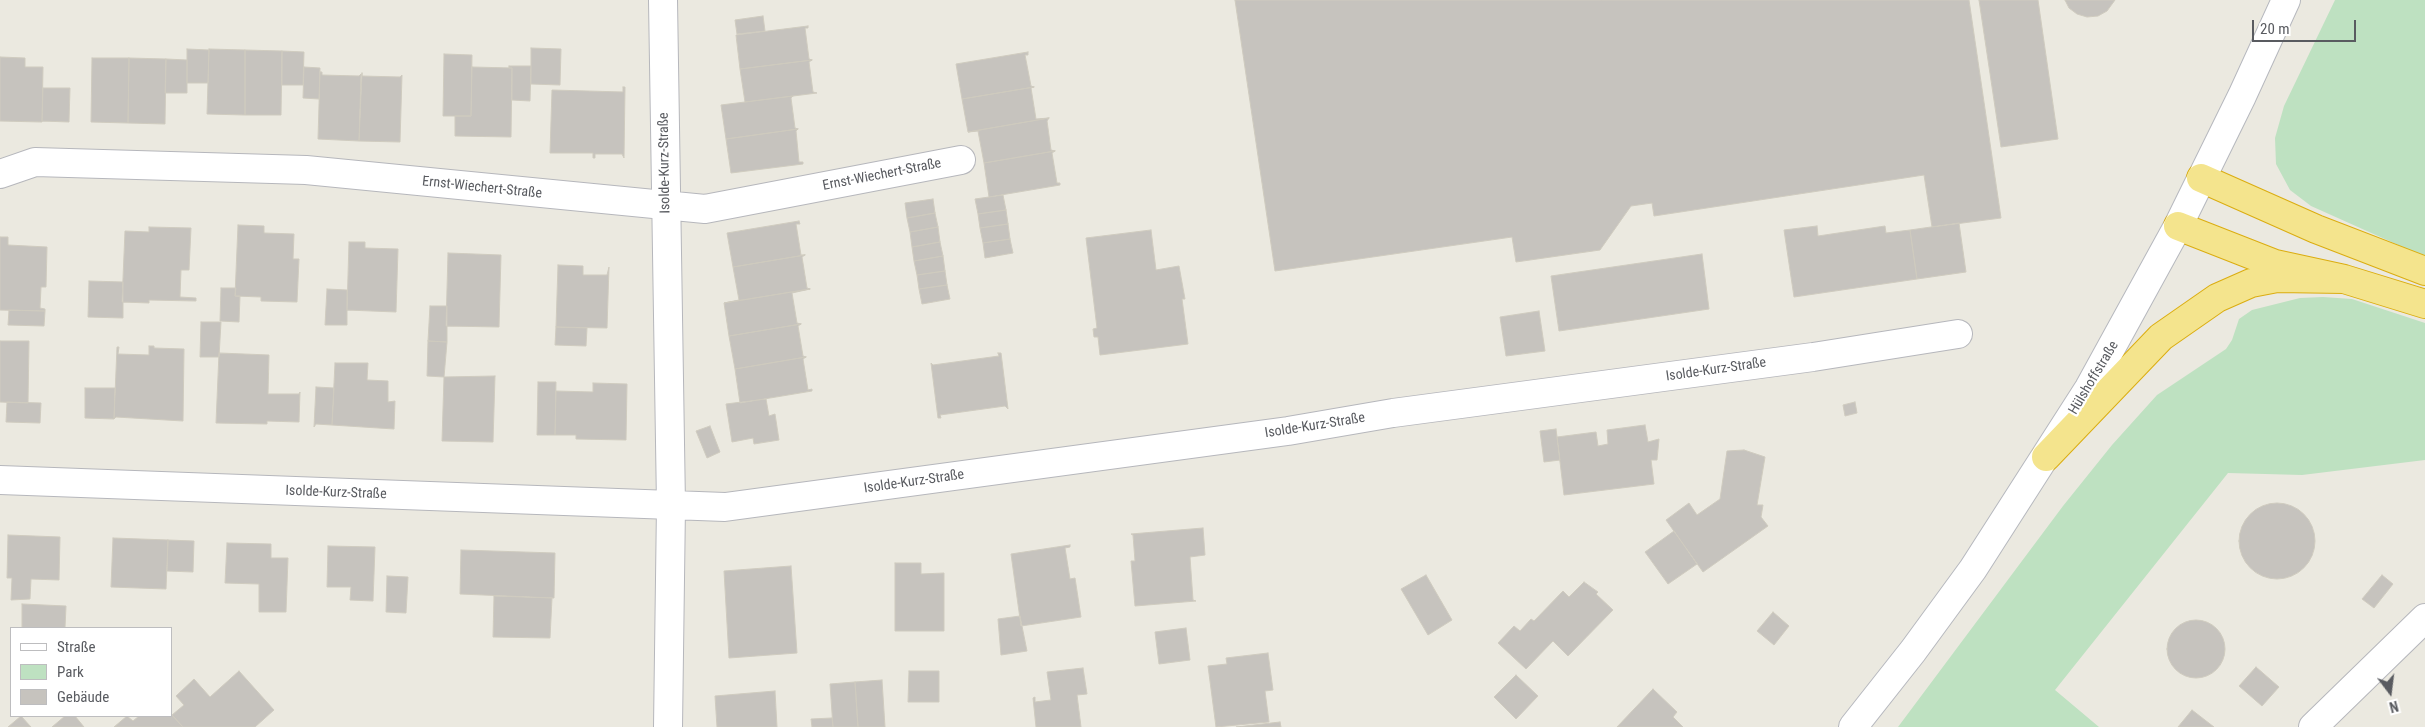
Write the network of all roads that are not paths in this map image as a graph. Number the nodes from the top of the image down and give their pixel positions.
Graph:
1 (663, 0) edge
2 (2286, 0) edge
3 (961, 160) dead end
4 (0, 174) edge
5 (2202, 178) junction
6 (665, 207) junction
7 (2178, 226) junction
8 (2425, 272) edge
9 (2344, 279) junction
10 (2425, 304) edge
11 (1958, 334) dead end
12 (2046, 457) junction
13 (0, 480) edge
14 (671, 506) junction
15 (2425, 618) edge
16 (668, 727) edge
17 (1853, 727) edge
18 (2313, 727) edge

1 - 6 street, Isolde-Kurz-Straße
2 - 5 street, Hülshoffstraße
3 - 6 street, Ernst-Wiechert-Straße
4 - 6 street, Ernst-Wiechert-Straße
5 - 7 street, Hülshoffstraße
5 - 8 highway
6 - 14 street, Isolde-Kurz-Straße
7 - 9 highway
7 - 12 street, Hülshoffstraße
9 - 10 highway
9 - 12 highway
11 - 14 street, Isolde-Kurz-Straße
12 - 17 street, Hülshoffstraße
13 - 14 street, Isolde-Kurz-Straße
14 - 16 street, Isolde-Kurz-Straße
15 - 18 street

